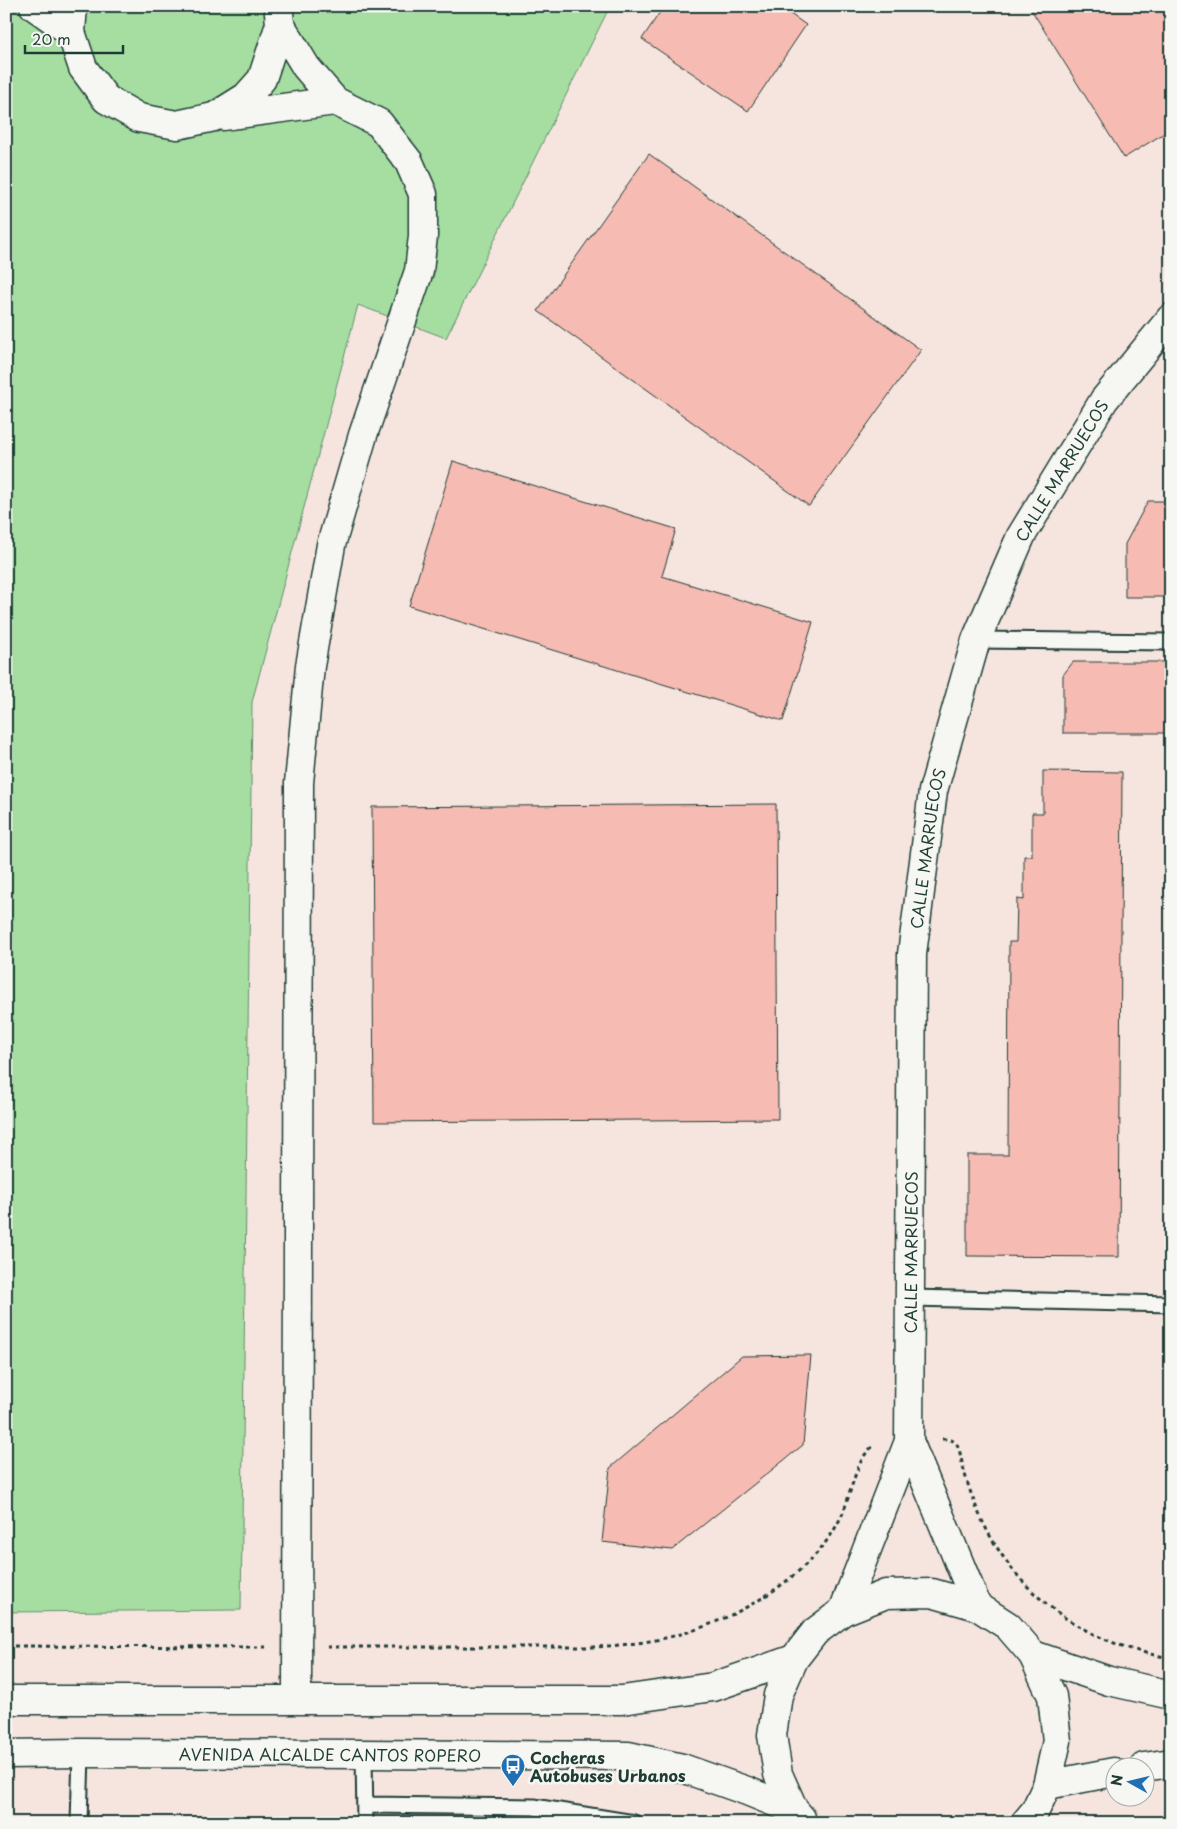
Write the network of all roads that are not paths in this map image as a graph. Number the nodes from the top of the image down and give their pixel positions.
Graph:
1 (34, 6) edge
2 (279, 15) edge
3 (72, 19) edge
4 (335, 101) junction
5 (214, 117) junction
6 (1171, 318) edge
7 (976, 640) junction
8 (1171, 642) edge
9 (910, 1298) junction
10 (1171, 1304) edge
11 (909, 1441) junction
12 (977, 1606) junction
13 (843, 1611) junction
14 (1032, 1654) junction
15 (794, 1659) junction
16 (1171, 1695) edge
17 (297, 1699) junction
18 (6, 1700) edge
19 (82, 1753) junction
20 (6, 1754) edge
21 (364, 1754) junction
22 (1171, 1763) edge
23 (1154, 1766) edge
24 (1104, 1774) edge
25 (1047, 1785) junction
26 (365, 1805) junction
27 (799, 1817) edge
28 (79, 1823) edge
29 (365, 1823) edge
30 (634, 1823) edge
31 (1025, 1823) edge

1 - 3 street
2 - 4 street
2 - 5 street
3 - 5 street
4 - 5 street
4 - 17 street
6 - 7 street, CALLE MARRUECOS
7 - 8 lane
7 - 9 street, CALLE MARRUECOS
9 - 10 lane
9 - 11 street, CALLE MARRUECOS
11 - 12 street, CALLE MARRUECOS
11 - 13 street, CALLE MARRUECOS
12 - 13 street
12 - 14 street
13 - 15 street
14 - 16 street
14 - 25 street
15 - 17 street
15 - 27 street
17 - 18 street
19 - 20 street, AVENIDA ALCALDE CANTOS ROPERO
19 - 21 street, AVENIDA ALCALDE CANTOS ROPERO
19 - 28 lane
21 - 26 lane
21 - 27 street, AVENIDA ALCALDE CANTOS ROPERO
22 - 23 street
24 - 25 street
25 - 31 street
26 - 29 lane
26 - 30 lane

